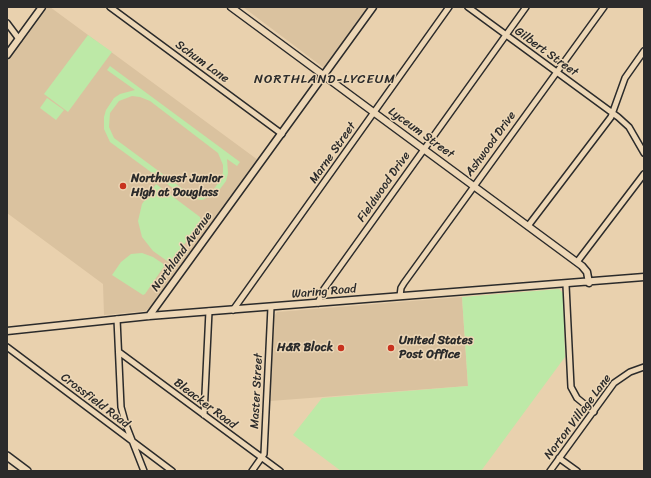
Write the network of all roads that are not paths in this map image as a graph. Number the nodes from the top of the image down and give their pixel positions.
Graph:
1 (42, 7) edge
2 (110, 7) edge
3 (231, 7) edge
4 (373, 7) edge
5 (449, 7) edge
6 (468, 7) edge
7 (526, 7) edge
8 (604, 7) edge
9 (7, 22) edge
10 (506, 35) junction
11 (19, 39) junction
12 (644, 51) edge
13 (7, 55) edge
14 (556, 72) junction
15 (324, 76) junction
16 (374, 112) junction
17 (613, 113) junction
18 (282, 134) junction
19 (423, 149) junction
20 (644, 153) edge
21 (644, 174) edge
22 (473, 186) junction
23 (528, 226) junction
24 (577, 262) junction
25 (644, 277) edge
26 (589, 283) junction
27 (566, 285) junction
28 (400, 296) junction
29 (318, 303) junction
30 (271, 307) junction
31 (233, 310) junction
32 (209, 311) junction
33 (149, 316) junction
34 (117, 319) junction
35 (7, 331) edge
36 (7, 347) edge
37 (119, 352) junction
38 (644, 366) edge
39 (594, 412) junction
40 (204, 415) junction
41 (132, 441) junction
42 (7, 456) edge
43 (262, 458) junction
44 (559, 458) junction
45 (27, 471) edge
46 (144, 471) edge
47 (172, 471) edge
48 (252, 471) edge
49 (280, 471) edge
50 (550, 471) edge
51 (577, 471) edge

1 - 11 street
2 - 18 street, Schum Lane
3 - 15 street, Lyceum Street
4 - 15 street, Northland Avenue
5 - 16 street, Marne Street
6 - 10 street, Gilbert Street
7 - 10 street, Fieldwood Drive
8 - 14 street, Ashwood Drive
9 - 11 street
10 - 14 street, Gilbert Street
10 - 19 street, Fieldwood Drive
11 - 13 street
12 - 17 street
14 - 17 street, Gilbert Street
14 - 22 street, Ashwood Drive
15 - 16 street, Lyceum Street
15 - 18 street, Northland Avenue
16 - 19 street, Lyceum Street
16 - 31 street, Marne Street
17 - 20 street, Gilbert Street
17 - 23 street
18 - 33 street, Northland Avenue
19 - 22 street, Lyceum Street
19 - 29 street, Fieldwood Drive
21 - 24 street
22 - 23 street, Lyceum Street
22 - 28 street, Ashwood Drive
23 - 24 street, Lyceum Street
24 - 26 street, Lyceum Street
25 - 26 street, Waring Road
26 - 27 street, Waring Road
27 - 28 street, Waring Road
27 - 39 street
28 - 29 street, Waring Road
29 - 30 street, Waring Road
30 - 31 street, Waring Road
30 - 43 street, Master Street
31 - 32 street, Waring Road
32 - 33 street, Waring Road
32 - 40 street
33 - 34 street, Waring Road
34 - 35 street, Waring Road
34 - 37 street
36 - 41 street, Crossfield Road
37 - 40 street, Bleacker Road
37 - 41 street
38 - 39 street, Norton Village Lane
39 - 44 street, Norton Village Lane
40 - 43 street, Bleacker Road
41 - 46 street
41 - 47 street, Crossfield Road
42 - 45 main road
43 - 48 street, Master Street
43 - 49 street, Bleacker Road
44 - 50 street, Norton Village Lane
44 - 51 street

